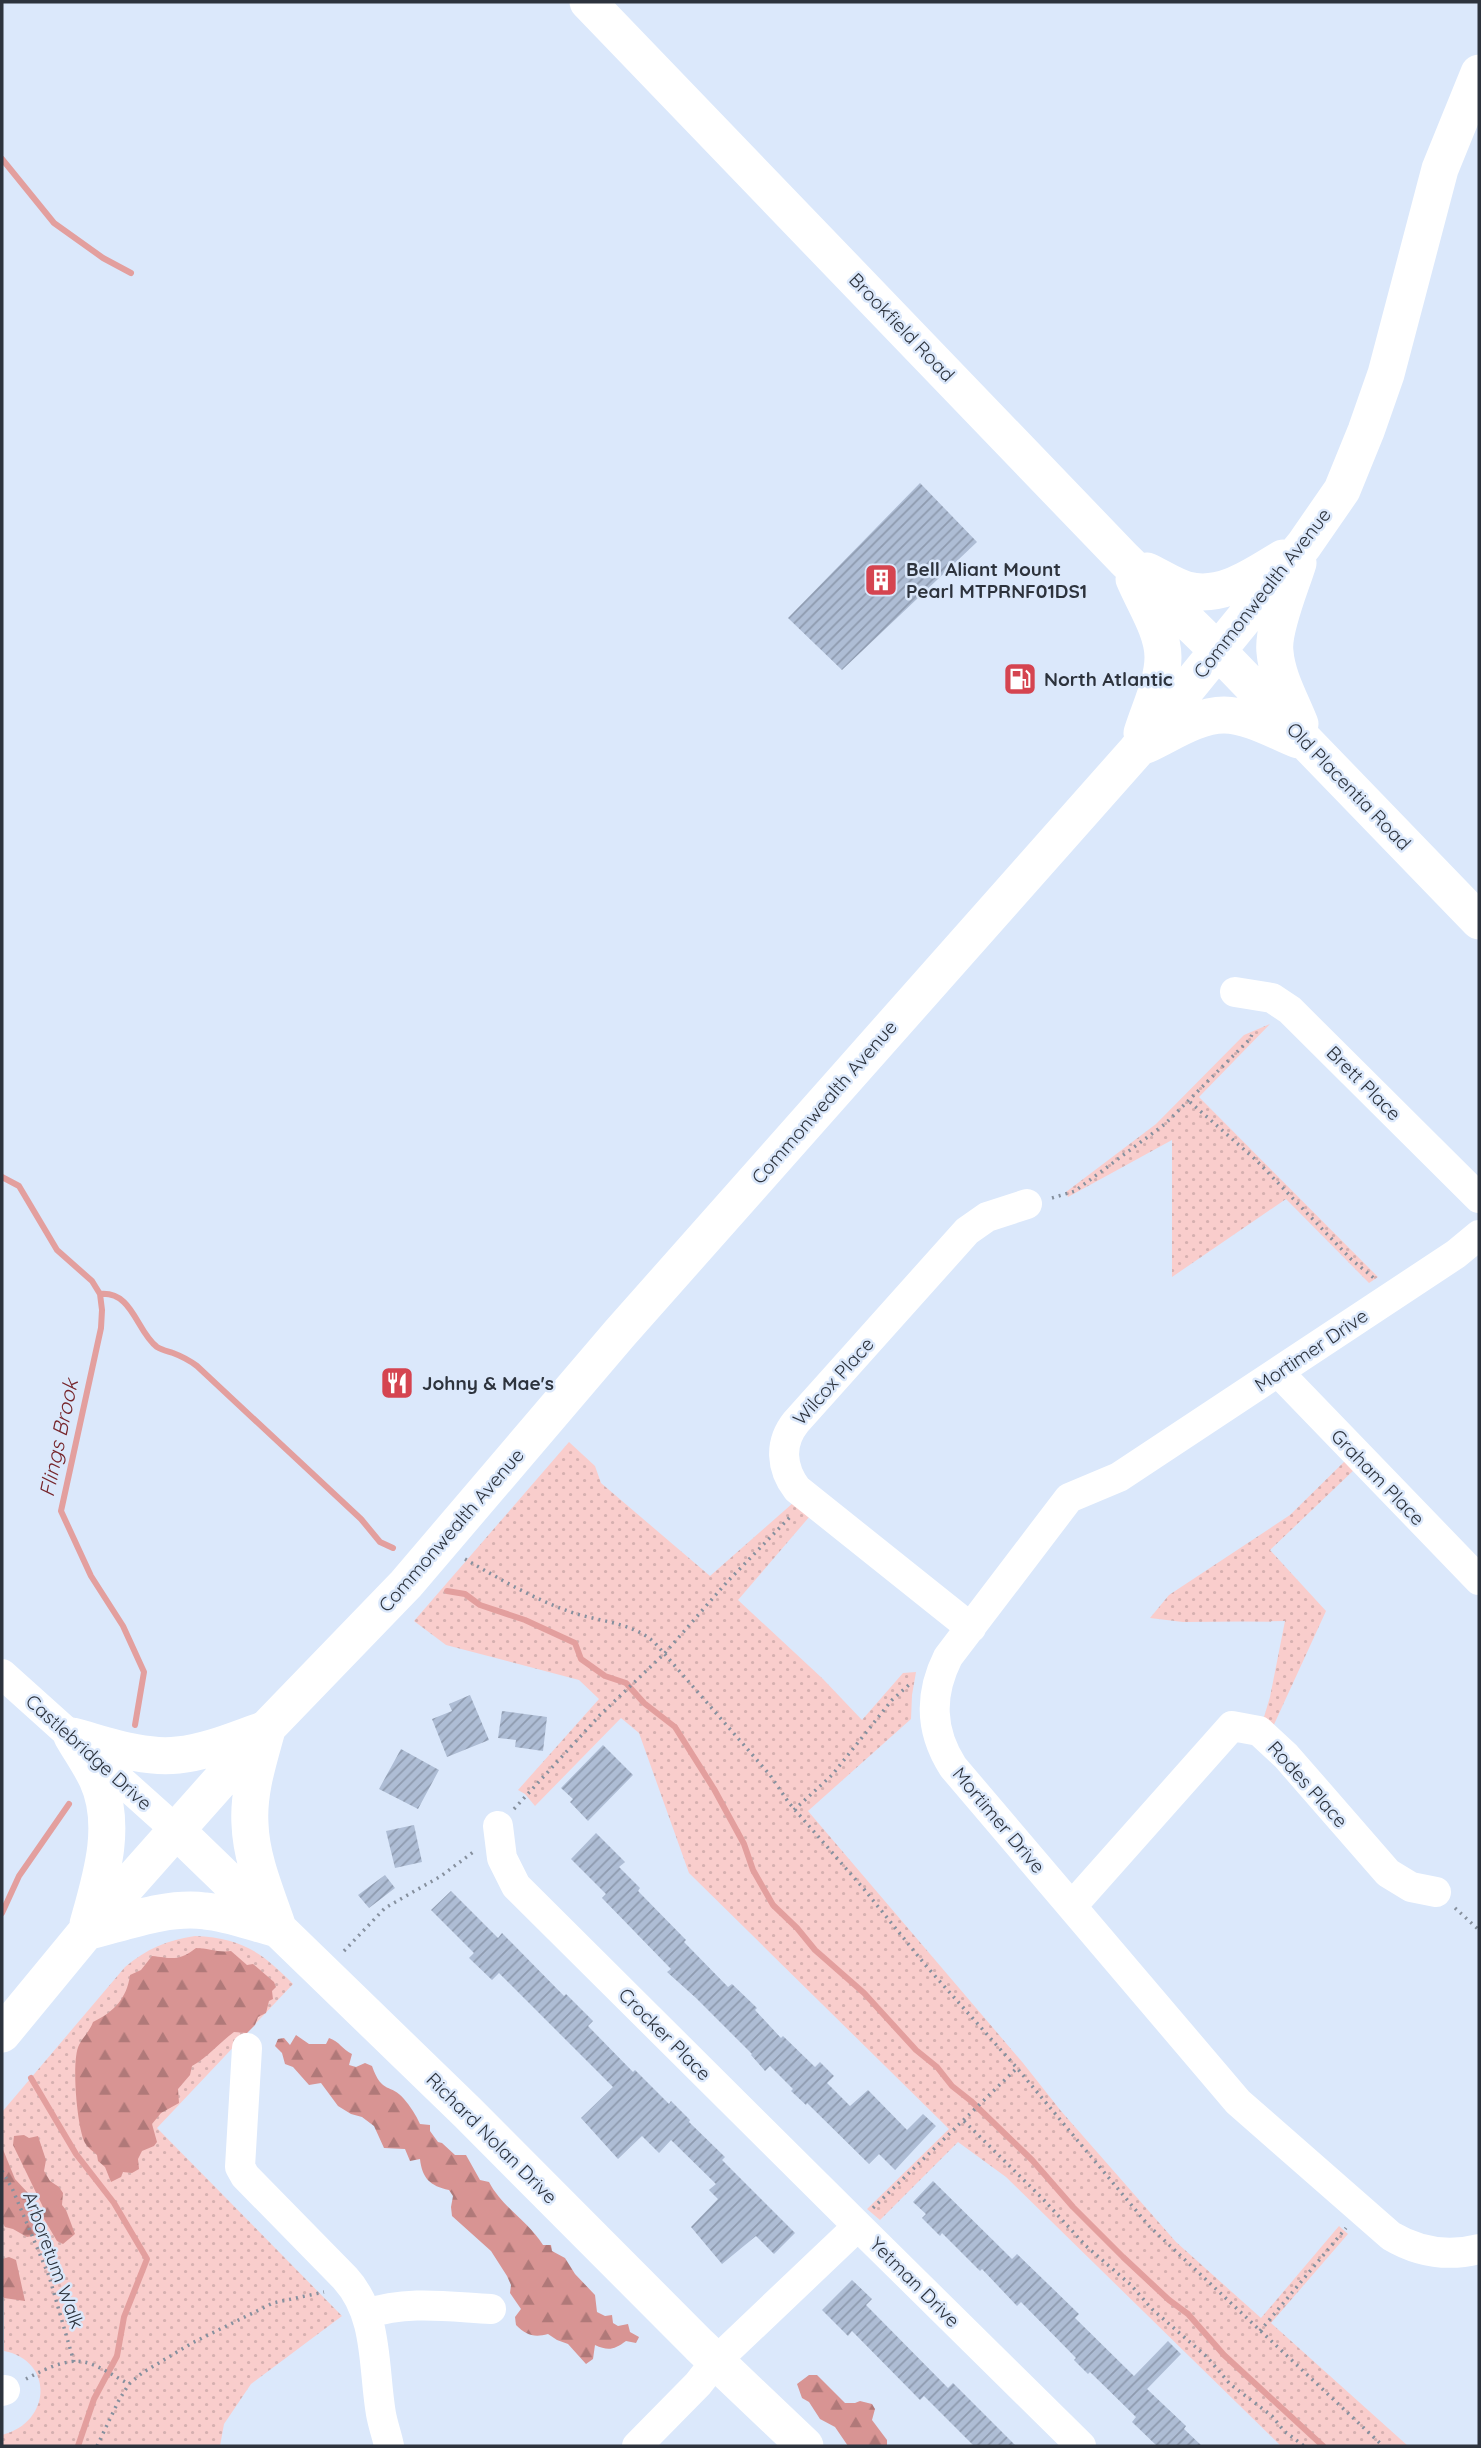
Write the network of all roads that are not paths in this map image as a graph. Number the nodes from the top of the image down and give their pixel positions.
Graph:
1 (588, 2) edge
2 (1479, 73) edge
3 (1304, 545) junction
4 (1124, 559) junction
5 (1218, 651) junction
6 (1309, 744) junction
7 (1136, 751) junction
8 (1479, 921) edge
9 (1236, 992) dead end
10 (1479, 1198) edge
11 (1027, 1204) road end
12 (1479, 1236) edge
13 (1278, 1372) junction
14 (1479, 1580) edge
15 (971, 1628) junction
16 (2, 1674) edge
17 (267, 1728) junction
18 (72, 1736) junction
19 (498, 1826) road end
20 (177, 1831) junction
21 (1436, 1892) road end
22 (1072, 1906) junction
23 (278, 1929) junction
24 (86, 1932) junction
25 (2, 2034) edge
26 (247, 2048) dead end
27 (859, 2226) junction
28 (1479, 2249) edge
29 (491, 2309) dead end
30 (367, 2314) junction
31 (716, 2361) junction
32 (389, 2446) edge
33 (638, 2446) edge
34 (805, 2446) edge
35 (1081, 2446) edge

1 - 4 main road, Brookfield Road
2 - 3 main road, Commonwealth Avenue
3 - 4 main road
3 - 5 main road, Commonwealth Avenue
3 - 6 main road
4 - 5 main road, Brookfield Road
4 - 7 main road
5 - 6 main road, Old Placentia Road
5 - 7 main road, Commonwealth Avenue
6 - 7 main road
6 - 8 main road, Old Placentia Road
7 - 17 main road, Commonwealth Avenue
9 - 10 street, Brett Place
11 - 15 street, Wilcox Place
12 - 13 street, Mortimer Drive
13 - 14 street, Graham Place
13 - 15 street, Mortimer Drive
15 - 22 street, Mortimer Drive
16 - 18 street, Castlebridge Drive
17 - 18 main road
17 - 20 main road, Commonwealth Avenue
17 - 23 main road
18 - 20 street, Castlebridge Drive
18 - 24 main road
19 - 27 street, Crocker Place
20 - 23 main road, Richard Nolan Drive
20 - 24 main road, Commonwealth Avenue
21 - 22 street, Rodes Place
22 - 28 street, Mortimer Drive
23 - 24 main road
23 - 31 main road, Richard Nolan Drive
24 - 25 main road, Commonwealth Avenue
26 - 30 street
27 - 31 street, Yetman Drive
27 - 35 street, Yetman Drive
29 - 30 street
30 - 32 street
31 - 33 street, Yetman Drive
31 - 34 main road, Richard Nolan Drive

